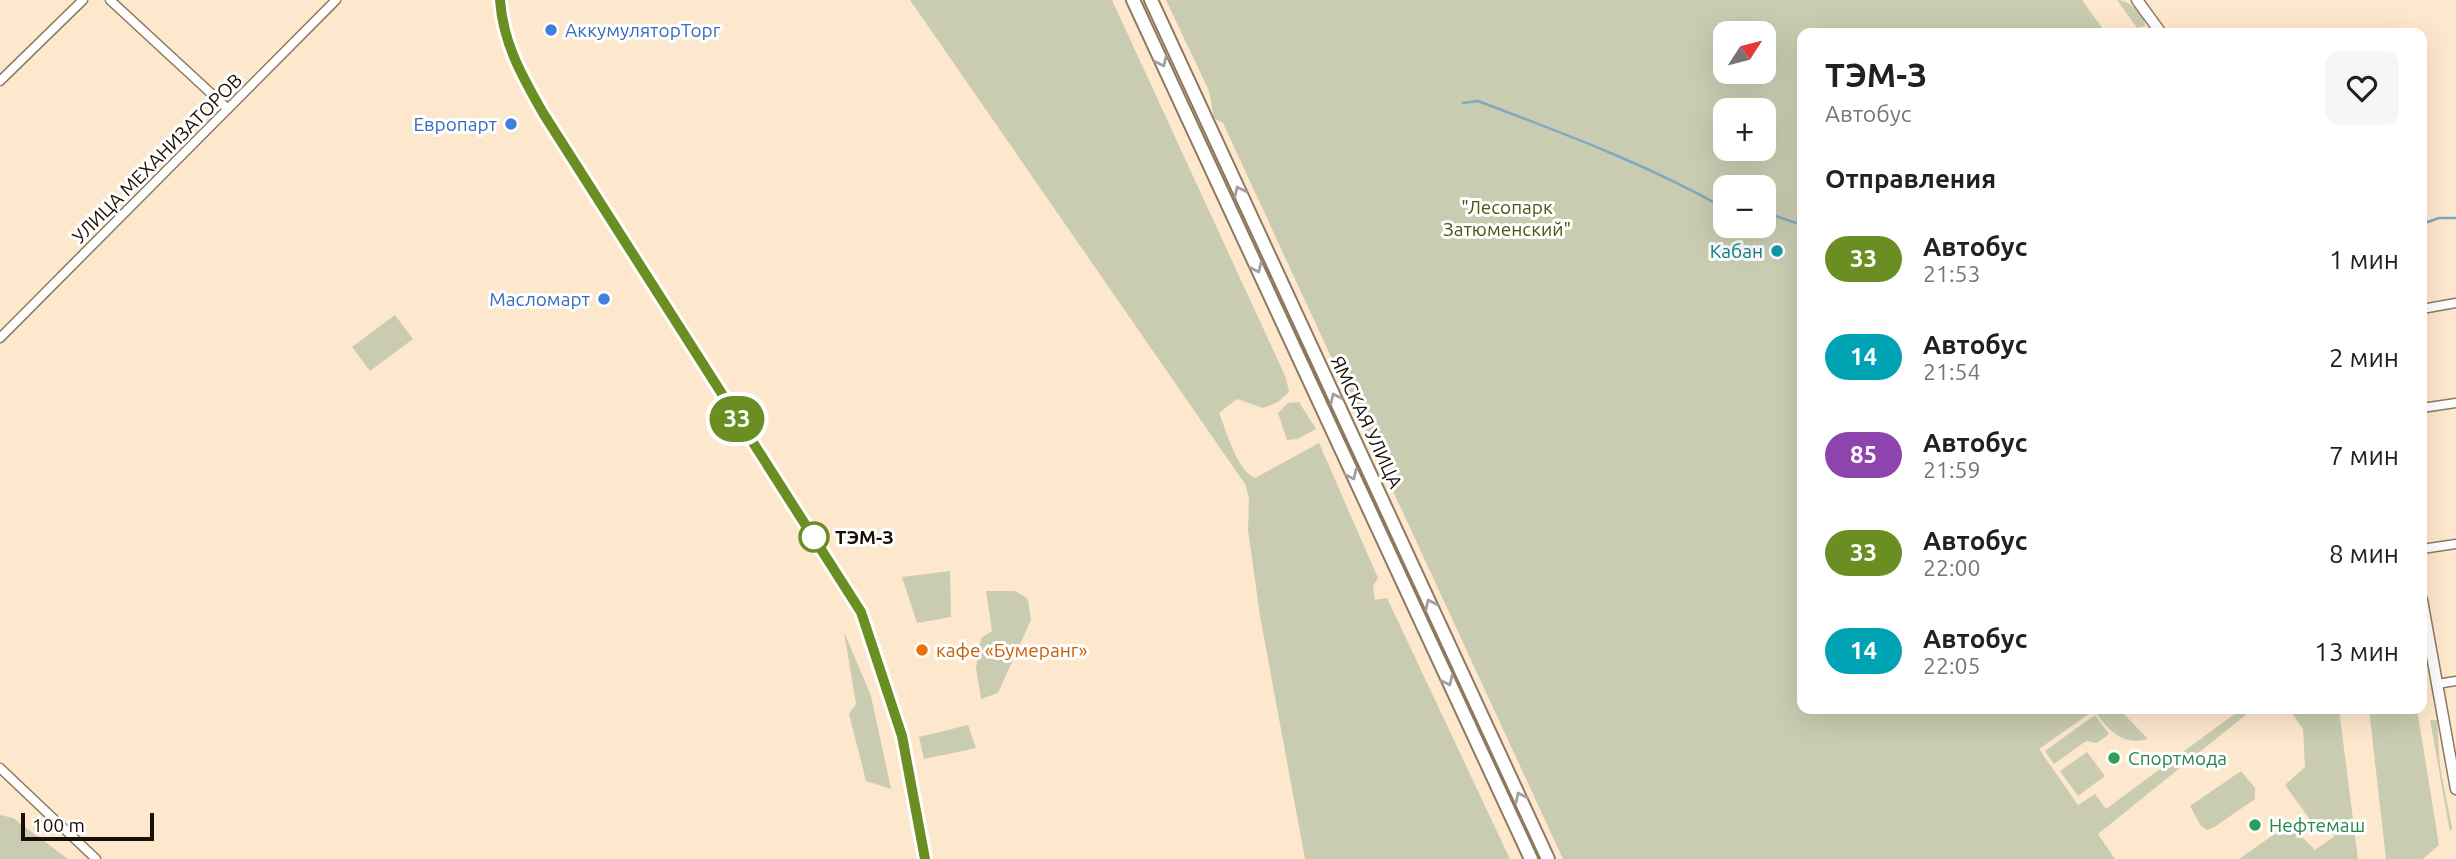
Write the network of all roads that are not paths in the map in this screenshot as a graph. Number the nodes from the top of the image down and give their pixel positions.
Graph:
1 (83, 0) edge
2 (110, 0) edge
3 (336, 0) edge
4 (500, 0) edge
5 (1133, 0) edge
6 (1151, 0) edge
7 (2137, 0) edge
8 (2157, 28) edge
9 (0, 81) edge
10 (228, 109) junction
11 (2456, 303) edge
12 (2427, 308) edge
13 (0, 338) edge
14 (2456, 403) edge
15 (2427, 407) edge
16 (2456, 544) edge
17 (2427, 548) edge
18 (2427, 628) edge
19 (2456, 681) edge
20 (2437, 684) junction
21 (1490, 733) junction
22 (1476, 740) junction
23 (2454, 764) edge
24 (0, 768) edge
25 (2456, 789) edge
26 (96, 859) edge
27 (926, 859) edge
28 (1531, 859) edge
29 (1548, 859) edge

1 - 9 street
2 - 10 street
3 - 10 street, УЛИЦА МЕХАНИЗАТОРОВ
4 - 27 street
5 -> 22 main road, ЯМСКАЯ УЛИЦА
21 -> 6 main road, ЯМСКАЯ УЛИЦА
7 - 8 street
10 - 13 street, УЛИЦА МЕХАНИЗАТОРОВ
11 - 12 street
14 - 15 street
16 - 17 street
18 - 20 street
19 - 20 street
20 - 23 street
21 - 22 main road
29 -> 21 main road, ЯМСКАЯ УЛИЦА
22 - 28 main road, ЯМСКАЯ УЛИЦА
23 - 25 street
24 - 26 street

